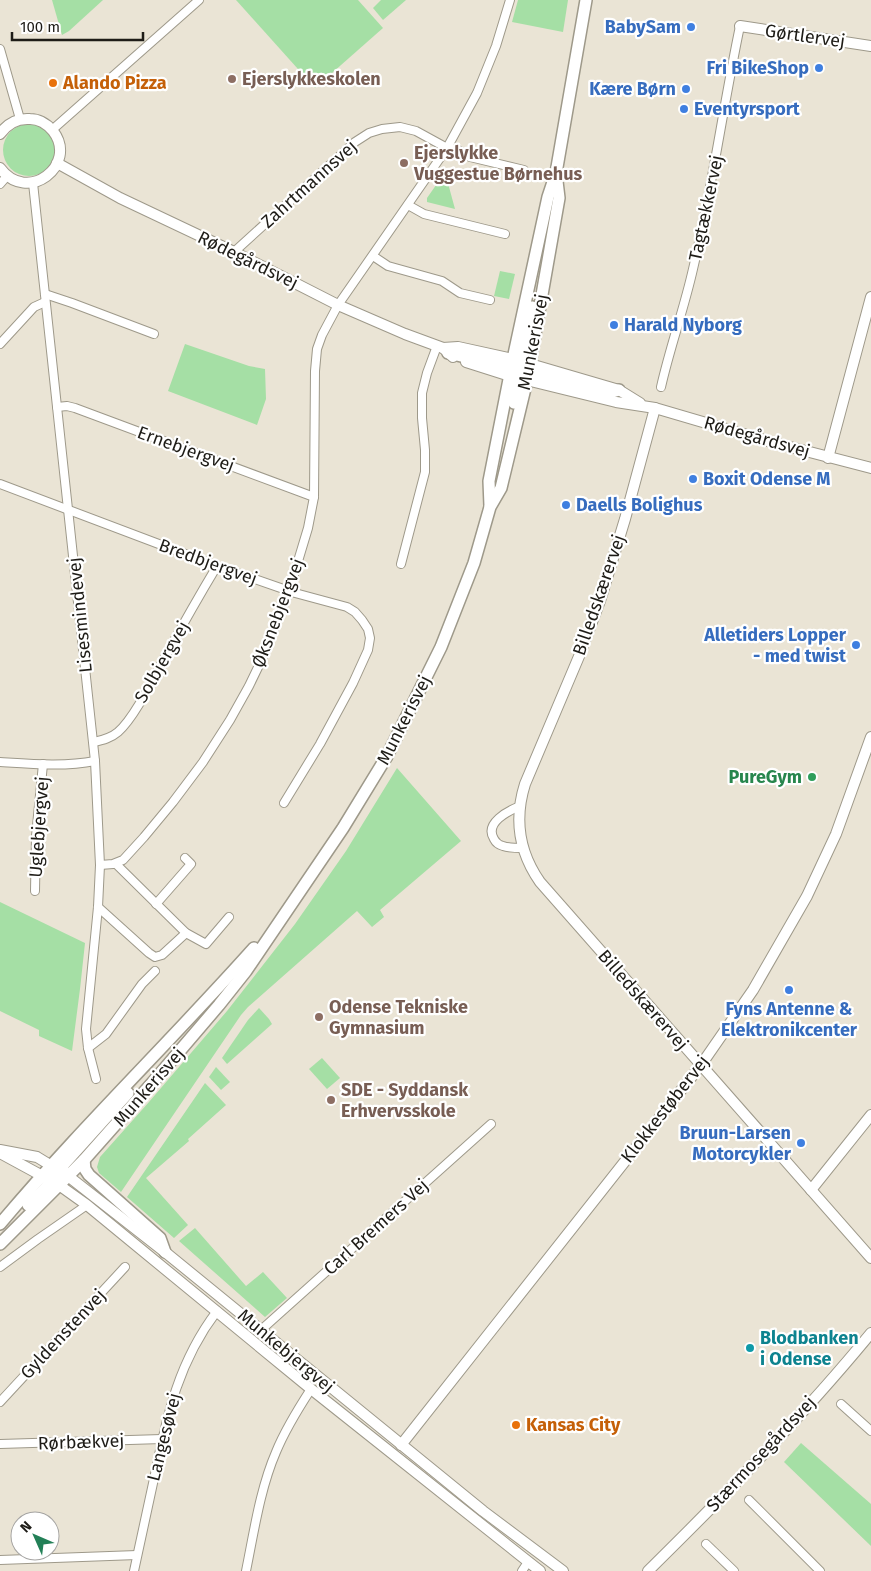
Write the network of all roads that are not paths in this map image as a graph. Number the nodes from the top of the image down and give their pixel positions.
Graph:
1 (197, 0) edge
2 (510, 0) edge
3 (586, 0) edge
4 (740, 26) joint
5 (871, 46) edge
6 (0, 49) edge
7 (20, 119) junction
8 (52, 130) junction
9 (0, 134) edge
10 (447, 148) junction
11 (57, 163) junction
12 (0, 168) edge
13 (524, 170) dead end
14 (556, 173) junction
15 (7, 176) junction
16 (33, 183) junction
17 (0, 184) edge
18 (408, 205) junction
19 (505, 234) dead end
20 (234, 252) junction
21 (373, 256) junction
22 (871, 297) edge
23 (45, 298) junction
24 (490, 300) dead end
25 (338, 305) junction
26 (154, 334) dead end
27 (0, 344) edge
28 (443, 349) junction
29 (520, 370) junction
30 (660, 387) dead end
31 (619, 390) joint
32 (644, 405) junction
33 (57, 407) junction
34 (655, 408) junction
35 (828, 458) junction
36 (871, 468) edge
37 (0, 484) edge
38 (314, 497) junction
39 (490, 507) junction
40 (68, 510) junction
41 (401, 564) dead end
42 (217, 566) junction
43 (289, 591) junction
44 (871, 737) edge
45 (94, 742) junction
46 (0, 761) edge
47 (96, 761) junction
48 (43, 764) junction
49 (284, 802) dead end
50 (520, 806) junction
51 (523, 848) junction
52 (185, 858) dead end
53 (116, 864) junction
54 (100, 865) junction
55 (35, 891) dead end
56 (156, 904) junction
57 (98, 907) junction
58 (229, 917) dead end
59 (282, 917) junction
60 (186, 933) junction
61 (155, 971) dead end
62 (88, 1048) junction
63 (701, 1065) junction
64 (96, 1079) dead end
65 (871, 1115) edge
66 (491, 1124) dead end
67 (0, 1151) edge
68 (84, 1160) junction
69 (60, 1170) junction
70 (50, 1180) junction
71 (811, 1190) junction
72 (88, 1205) junction
73 (0, 1224) edge
74 (2, 1242) edge
75 (165, 1252) junction
76 (871, 1258) edge
77 (0, 1267) edge
78 (125, 1267) dead end
79 (217, 1311) junction
80 (260, 1330) junction
81 (871, 1333) edge
82 (311, 1389) junction
83 (0, 1402) edge
84 (841, 1404) dead end
85 (871, 1431) edge
86 (162, 1439) junction
87 (0, 1444) edge
88 (401, 1445) junction
89 (749, 1500) dead end
90 (706, 1544) dead end
91 (137, 1555) junction
92 (0, 1560) edge
93 (528, 1562) junction
94 (134, 1571) edge
95 (246, 1571) edge
96 (522, 1571) edge
97 (540, 1571) edge
98 (563, 1571) edge
99 (648, 1571) edge
100 (734, 1571) edge
101 (820, 1571) edge

1 - 8 street
2 - 10 street, Øksnebjergvej
3 - 14 main road, Munkerisvej
4 - 5 street, Gørtlervej
4 - 30 street, Tagtækkervej
6 - 7 street
7 - 8 street
7 - 9 street
8 - 11 street
10 - 13 street, Zahrtmannsvej
10 - 18 street, Øksnebjergvej
10 - 20 street, Zahrtmannsvej
11 - 16 street
11 - 20 street, Rødegårdsvej
12 - 15 street
14 - 29 main road, Munkerisvej
14 - 29 main road, Munkerisvej
15 - 16 street
15 - 17 street
16 - 23 street, Lisesmindevej
18 - 19 street
18 - 21 street, Øksnebjergvej
20 - 25 street, Rødegårdsvej
21 - 24 street
21 - 25 street, Øksnebjergvej
22 - 35 street
23 - 26 street
23 - 27 street
23 - 33 street, Lisesmindevej
25 - 28 street, Rødegårdsvej
25 - 38 street, Øksnebjergvej
28 - 29 main road
28 - 41 street
29 - 31 main road
29 - 32 street, Rødegårdsvej
29 - 39 main road, Munkerisvej
29 - 39 main road, Munkerisvej
31 - 32 street, Rødegårdsvej
32 - 34 street, Rødegårdsvej
33 - 38 street, Ernebjergvej
33 - 40 street, Lisesmindevej
34 - 35 street, Rødegårdsvej
34 - 50 street, Billedskærervej
35 - 36 street, Rødegårdsvej
37 - 40 street, Bredbjergvej
38 - 43 street, Øksnebjergvej
39 - 59 main road, Munkerisvej
40 - 42 street, Bredbjergvej
40 - 45 street, Lisesmindevej
42 - 43 street, Bredbjergvej
42 - 45 street, Solbjergvej
43 - 49 street, Bredbjergvej
43 - 53 street, Øksnebjergvej
44 - 63 street, Klokkestøbervej
45 - 47 street, Lisesmindevej
46 - 48 street, Uglebjergvej
47 - 48 street, Uglebjergvej
47 - 54 street, Lisesmindevej
48 - 55 street, Uglebjergvej
50 - 51 street, Billedskærervej
50 - 51 street
51 - 63 street, Billedskærervej
52 - 56 street
53 - 54 street
53 - 56 street
54 - 57 street, Lisesmindevej
56 - 60 street
57 - 60 street
57 - 62 street, Lisesmindevej
58 - 60 street
59 - 68 main road, Munkerisvej
59 - 69 main road, Munkerisvej
61 - 62 street
62 - 64 street, Lisesmindevej
63 - 71 street, Billedskærervej
63 - 88 street, Klokkestøbervej
65 - 71 street
66 - 80 street, Carl Bremers Vej
67 - 69 street, Munkebjergvej
67 - 70 street, Munkebjergvej
68 - 69 main road, Munkerisvej
68 - 75 main road
69 - 70 main road
69 - 70 main road, Munkerisvej
69 - 75 street, Munkebjergvej
70 - 72 street, Munkebjergvej
70 - 73 main road, Munkerisvej
70 - 74 main road, Munkerisvej
71 - 76 street, Billedskærervej
72 - 77 street
72 - 79 street, Munkebjergvej
75 - 80 street, Munkebjergvej
78 - 83 street, Gyldenstenvej
79 - 82 street, Munkebjergvej
79 - 86 street, Langesøvej
80 - 88 street, Munkebjergvej
81 - 99 street, Stærmosegårdsvej
82 - 93 street, Munkebjergvej
82 - 95 street
84 - 85 street
86 - 87 street, Rørbækvej
86 - 91 street, Langesøvej
88 - 98 street, Munkebjergvej
89 - 101 street
90 - 100 street
91 - 92 street
91 - 94 street, Langesøvej
93 - 96 street
93 - 97 street, Munkebjergvej

